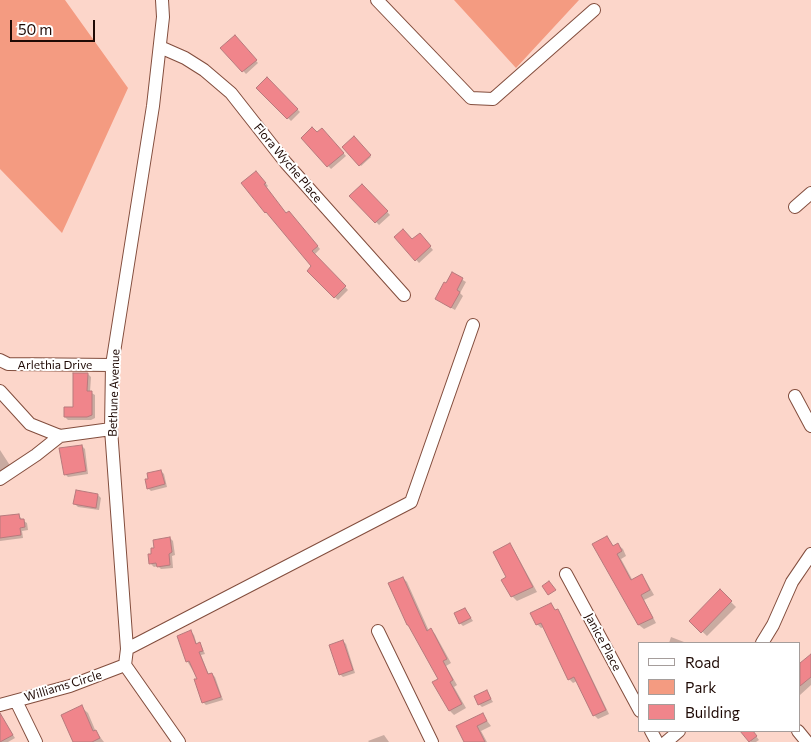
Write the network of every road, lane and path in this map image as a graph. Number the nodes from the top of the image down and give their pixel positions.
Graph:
1 (162, 0) edge
2 (377, 0) edge
3 (594, 10) dead end
4 (160, 47) junction
5 (811, 193) edge
6 (795, 207) dead end
7 (404, 295) dead end
8 (473, 325) dead end
9 (0, 360) edge
10 (112, 365) junction
11 (0, 391) edge
12 (795, 396) dead end
13 (811, 426) edge
14 (111, 429) junction
15 (60, 436) junction
16 (0, 478) edge
17 (811, 554) edge
18 (566, 574) dead end
19 (378, 632) dead end
20 (763, 642) edge
21 (127, 649) junction
22 (125, 665) junction
23 (16, 701) junction
24 (0, 705) edge
25 (638, 706) edge
26 (678, 732) edge
27 (799, 732) edge
28 (36, 742) edge
29 (179, 742) edge
30 (432, 742) edge
31 (666, 742) edge
32 (808, 742) edge

1 - 4 street, Bethune Avenue
2 - 3 street
4 - 7 street, Flora Wyche Place
4 - 10 street, Bethune Avenue
5 - 6 street
8 - 21 street
9 - 10 street, Arlethia Drive
10 - 14 street, Bethune Avenue
11 - 15 street
12 - 13 street
14 - 15 street
14 - 21 street, Bethune Avenue
15 - 16 street
17 - 20 street
18 - 25 street, Janice Place
19 - 30 street
21 - 22 street, Bethune Avenue
22 - 23 street, Williams Circle
22 - 29 street
23 - 24 street, Williams Circle
23 - 28 street
26 - 31 street
27 - 32 street

